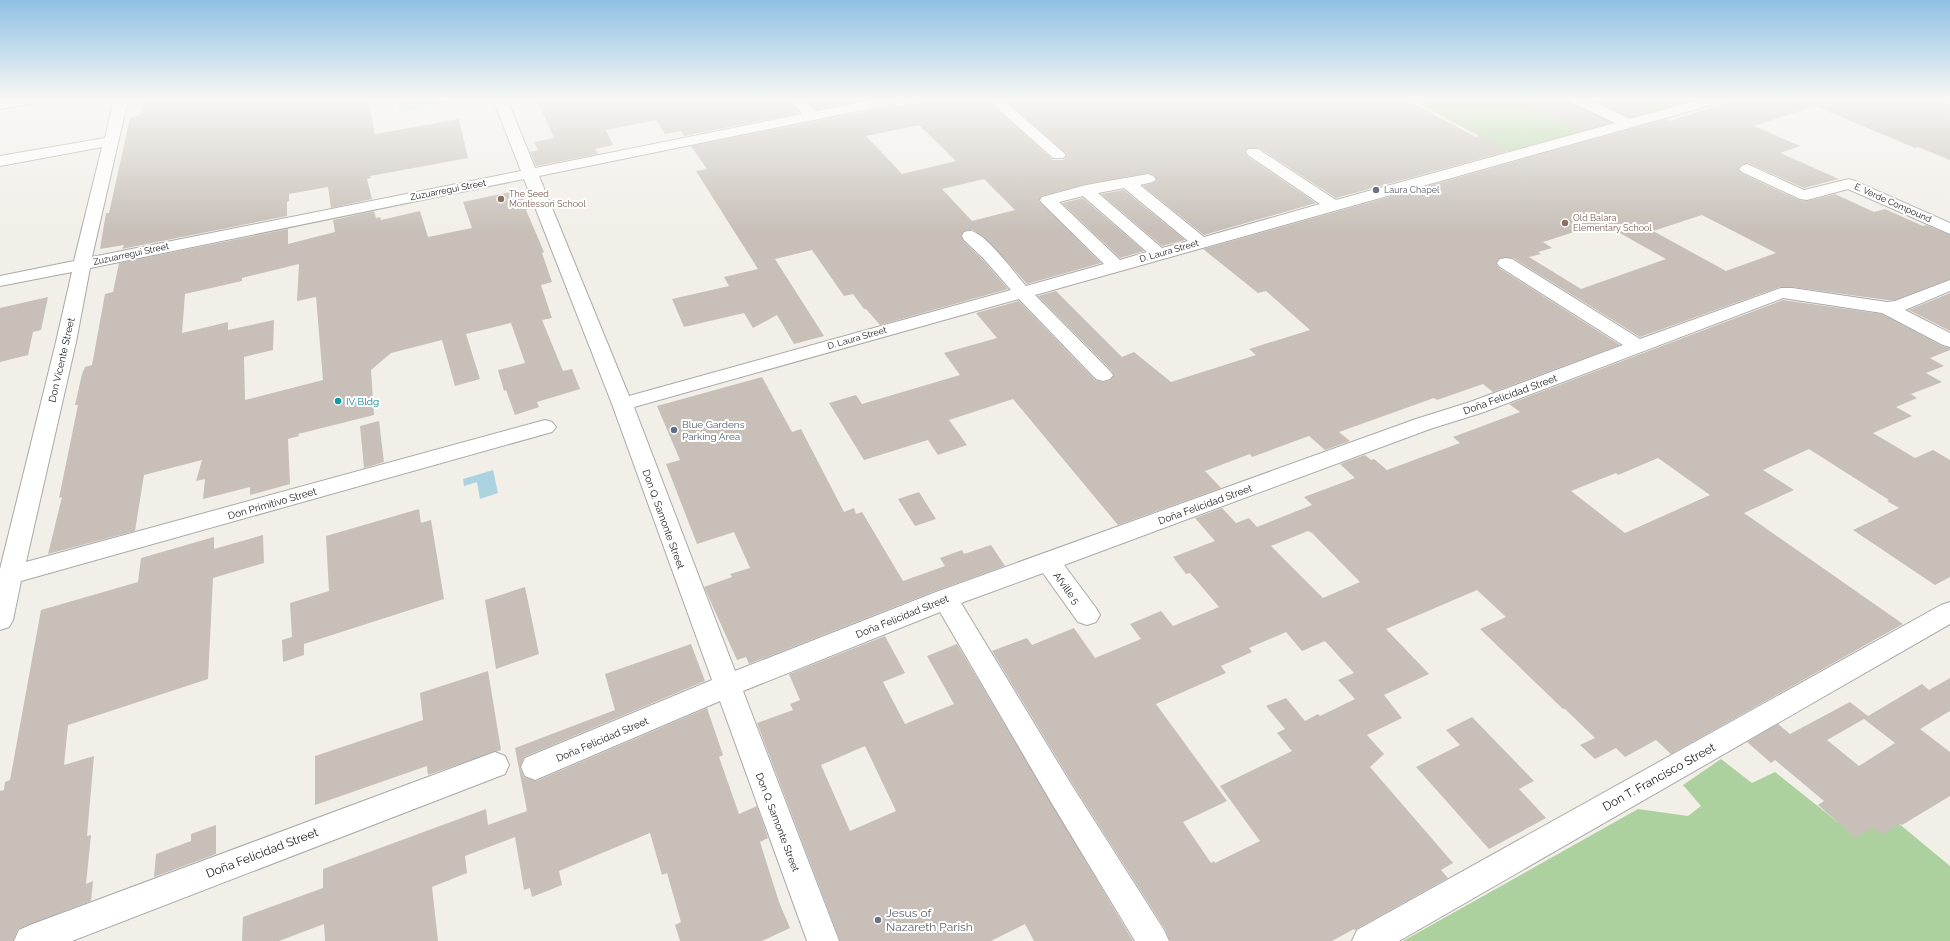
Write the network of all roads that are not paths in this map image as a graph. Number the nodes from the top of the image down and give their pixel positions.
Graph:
1 (99, 143) edge
2 (110, 143) edge
3 (517, 143) edge
4 (680, 143) edge
5 (1044, 143) edge
6 (1555, 143) edge
7 (1253, 152) dead end
8 (1058, 155) dead end
9 (0, 161) edge
10 (1747, 168) dead end
11 (529, 174) junction
12 (1148, 179) dead end
13 (1128, 183) junction
14 (1086, 190) junction
15 (1332, 205) junction
16 (1950, 229) edge
17 (970, 236) dead end
18 (1200, 242) junction
19 (1160, 254) junction
20 (1506, 263) dead end
21 (82, 264) junction
22 (1116, 266) junction
23 (0, 281) edge
24 (1950, 285) edge
25 (1022, 292) junction
26 (1886, 308) junction
27 (1950, 341) edge
28 (1637, 346) junction
29 (1103, 375) dead end
30 (622, 404) junction
31 (544, 427) dead end
32 (1048, 561) junction
33 (6, 576) edge
34 (945, 599) junction
35 (1950, 612) edge
36 (1087, 615) dead end
37 (0, 620) edge
38 (726, 686) junction
39 (495, 765) dead end
40 (535, 766) dead end
41 (30, 941) edge
42 (823, 941) edge
43 (1153, 941) edge
44 (1368, 941) edge

1 - 9 street
2 - 21 street, Don Vicente Street
3 - 11 street, Don Q. Samonte Street
4 - 11 street, Zuzuarregui Street
5 - 8 street
6 - 15 street, D. Laura Street
7 - 15 street
10 - 16 street, E. Verde Compound
11 - 21 street, Zuzuarregui Street
11 - 30 street, Don Q. Samonte Street
12 - 13 street
13 - 14 street
13 - 18 street
14 - 19 street
14 - 22 street
15 - 18 street, D. Laura Street
17 - 25 street
18 - 19 street, D. Laura Street
19 - 22 street, D. Laura Street
20 - 28 street
21 - 23 street, Zuzuarregui Street
21 - 33 street, Don Vicente Street
22 - 25 street, D. Laura Street
24 - 26 street
25 - 29 street
25 - 30 street, D. Laura Street
26 - 27 street
26 - 28 street, Doña Felicidad Street
28 - 32 street, Doña Felicidad Street
30 - 38 street, Don Q. Samonte Street
31 - 33 street, Don Primitivo Street
32 - 34 street, Doña Felicidad Street
32 - 36 street, Afville 5
33 - 37 street, Don Vicente Street
34 - 38 street, Doña Felicidad Street
34 - 43 street
35 - 44 street, Don T. Francisco Street
38 - 40 street, Doña Felicidad Street
38 - 42 street, Don Q. Samonte Street
39 - 41 street, Doña Felicidad Street

